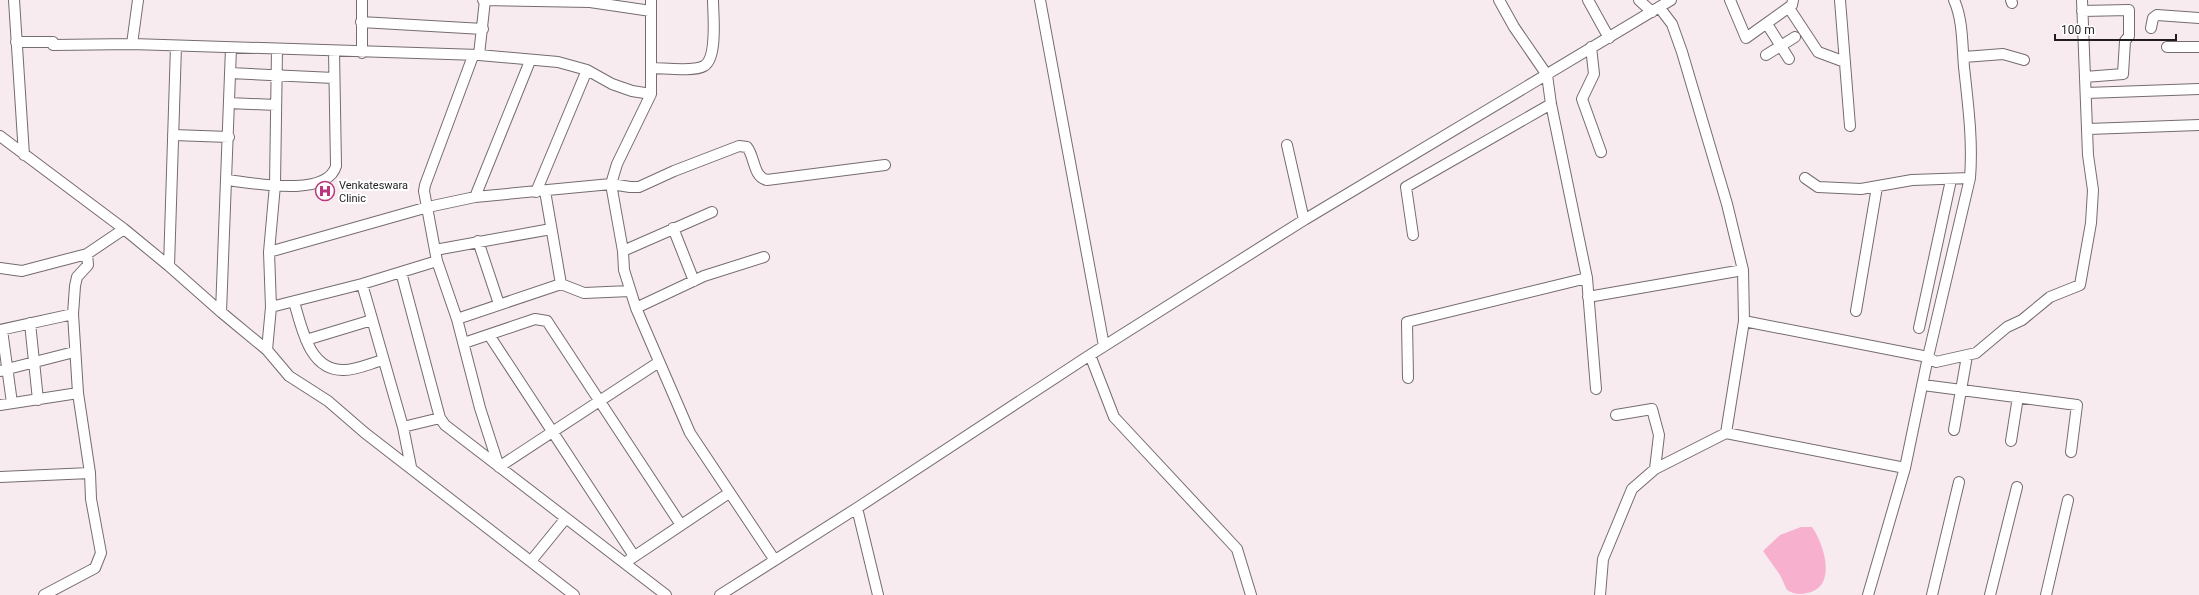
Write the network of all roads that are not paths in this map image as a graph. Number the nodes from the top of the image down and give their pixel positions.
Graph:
1 (14, 0) edge
2 (138, 0) edge
3 (362, 0) edge
4 (484, 0) edge
5 (652, 0) edge
6 (713, 0) edge
7 (1040, 0) edge
8 (1500, 0) edge
9 (1588, 0) edge
10 (1639, 0) edge
11 (1671, 0) edge
12 (1730, 0) edge
13 (1840, 0) edge
14 (1954, 0) edge
15 (2082, 0) edge
16 (590, 1) edge
17 (1791, 4) edge
18 (1655, 9) junction
19 (651, 11) junction
20 (2082, 11) junction
21 (2199, 18) edge
22 (361, 22) junction
23 (1767, 24) junction
24 (2151, 28) dead end
25 (483, 29) junction
26 (1795, 37) dead end
27 (1609, 38) junction
28 (16, 42) junction
29 (132, 44) junction
30 (176, 46) junction
31 (1781, 46) junction
32 (2167, 47) dead end
33 (2199, 47) edge
34 (231, 48) junction
35 (1591, 48) junction
36 (277, 49) junction
37 (334, 51) junction
38 (362, 53) junction
39 (1766, 55) dead end
40 (476, 56) junction
41 (1964, 57) junction
42 (1789, 59) dead end
43 (2024, 60) dead end
44 (530, 61) junction
45 (1845, 62) junction
46 (652, 68) junction
47 (587, 70) junction
48 (230, 73) junction
49 (1547, 75) junction
50 (276, 77) junction
51 (2086, 77) junction
52 (334, 78) junction
53 (2199, 89) edge
54 (2086, 93) junction
55 (651, 94) junction
56 (229, 103) junction
57 (1551, 104) junction
58 (276, 106) junction
59 (2199, 125) edge
60 (1850, 126) dead end
61 (2088, 130) junction
62 (173, 135) junction
63 (0, 136) edge
64 (229, 137) junction
65 (1287, 145) dead end
66 (1601, 152) dead end
67 (24, 155) junction
68 (885, 165) dead end
69 (1805, 178) dead end
70 (1970, 178) junction
71 (227, 180) junction
72 (1951, 180) junction
73 (611, 184) junction
74 (275, 185) junction
75 (1876, 187) junction
76 (540, 191) junction
77 (475, 197) junction
78 (428, 207) junction
79 (712, 212) dead end
80 (1304, 220) junction
81 (673, 228) junction
82 (124, 229) junction
83 (551, 230) junction
84 (1413, 235) dead end
85 (478, 241) junction
86 (435, 250) junction
87 (623, 251) junction
88 (269, 252) junction
89 (88, 254) junction
90 (764, 257) dead end
91 (437, 261) junction
92 (169, 266) junction
93 (0, 268) edge
94 (1743, 270) junction
95 (401, 272) junction
96 (1586, 278) junction
97 (694, 281) junction
98 (362, 284) junction
99 (560, 284) junction
100 (630, 291) junction
101 (1588, 297) junction
102 (294, 302) junction
103 (498, 304) junction
104 (271, 307) junction
105 (636, 308) junction
106 (1856, 311) dead end
107 (221, 312) junction
108 (73, 314) junction
109 (372, 320) junction
110 (458, 320) junction
111 (1744, 321) junction
112 (30, 323) junction
113 (1919, 328) dead end
114 (1, 330) edge
115 (489, 335) junction
116 (306, 340) junction
117 (464, 343) junction
118 (1104, 346) junction
119 (267, 350) junction
120 (74, 352) junction
121 (1090, 355) junction
122 (1967, 356) junction
123 (1928, 357) junction
124 (383, 360) junction
125 (33, 362) junction
126 (659, 362) junction
127 (4, 370) edge
128 (1408, 378) dead end
129 (1924, 385) junction
130 (1596, 390) dead end
131 (1960, 390) junction
132 (78, 393) junction
133 (2018, 397) junction
134 (38, 400) junction
135 (600, 400) junction
136 (12, 404) junction
137 (0, 405) edge
138 (1616, 414) dead end
139 (440, 418) junction
140 (403, 427) junction
141 (1954, 430) dead end
142 (553, 433) junction
143 (1726, 433) junction
144 (2011, 441) dead end
145 (2071, 452) dead end
146 (411, 467) junction
147 (499, 467) junction
148 (1905, 468) junction
149 (1655, 469) junction
150 (90, 473) junction
151 (0, 477) edge
152 (1959, 482) dead end
153 (2017, 487) dead end
154 (729, 493) junction
155 (2068, 500) dead end
156 (857, 508) junction
157 (566, 518) junction
158 (681, 525) junction
159 (634, 556) junction
160 (774, 559) junction
161 (531, 561) junction
162 (625, 563) junction
163 (44, 595) edge
164 (574, 595) edge
165 (666, 595) edge
166 (720, 595) edge
167 (878, 595) edge
168 (1251, 595) edge
169 (1600, 595) edge
170 (1868, 595) edge
171 (1932, 595) edge
172 (1990, 595) edge
173 (2046, 595) edge

1 - 28 street
2 - 29 street
3 - 22 street
4 - 16 street
4 - 25 street
5 - 19 street
6 - 46 street
7 - 118 street
8 - 49 street
9 - 27 street
10 - 18 street
11 - 18 street
12 - 23 street
13 - 45 street
14 - 41 street
15 - 20 street
16 - 19 street
17 - 23 street
17 - 45 street
18 - 27 street
18 - 94 street
19 - 46 street
20 - 51 street
20 - 51 street
21 - 24 street
22 - 25 street
22 - 38 street
23 - 31 street
25 - 40 street
26 - 31 street
27 - 35 street
28 - 29 street
28 - 67 street
29 - 30 street
30 - 34 street
30 - 62 street
31 - 39 street
31 - 42 street
32 - 33 street
34 - 36 street
34 - 48 street
35 - 49 street
35 - 66 street
36 - 37 street
36 - 50 street
37 - 38 street
37 - 52 street
38 - 40 street
40 - 44 street
40 - 78 street
41 - 43 street
41 - 70 street
44 - 47 street
44 - 77 street
45 - 60 street
46 - 55 street
47 - 55 street
47 - 76 street
48 - 50 street
48 - 56 street
49 - 57 street
49 - 80 street
50 - 52 street
50 - 58 street
51 - 54 street
52 - 74 street
53 - 54 street
54 - 61 street
55 - 73 street
56 - 58 street
56 - 64 street
57 - 84 street
57 - 96 street
58 - 74 street
59 - 61 street
61 - 122 street
62 - 64 street
62 - 92 street
63 - 67 street
64 - 71 street
65 - 80 street
67 - 82 street
68 - 73 street
69 - 75 street
70 - 72 street
70 - 123 street
71 - 74 street
71 - 107 street
72 - 75 street
72 - 113 street
73 - 76 street
73 - 87 street
74 - 88 street
75 - 106 street
76 - 77 street
76 - 83 street
77 - 78 street
78 - 86 street
78 - 88 street
79 - 81 street
80 - 118 street
81 - 87 street
81 - 97 street
82 - 89 street
82 - 92 street
83 - 85 street
83 - 99 street
85 - 86 street
85 - 103 street
86 - 91 street
87 - 100 street
88 - 104 street
89 - 93 street
89 - 108 street
90 - 97 street
91 - 95 street
91 - 110 street
92 - 107 street
94 - 101 street
94 - 111 street
95 - 98 street
95 - 139 street
96 - 101 street
96 - 128 street
97 - 105 street
98 - 102 street
98 - 109 street
99 - 100 street
99 - 103 street
100 - 105 street
101 - 130 street
102 - 104 street
102 - 116 street
103 - 110 street
104 - 119 street
105 - 126 street
107 - 119 street
108 - 112 street
108 - 120 street
109 - 116 street
109 - 124 street
110 - 117 street
111 - 123 street
111 - 143 street
112 - 114 street
112 - 125 street
114 - 127 street
115 - 117 street
115 - 135 street
115 - 142 street
116 - 124 street
117 - 147 street
118 - 121 street
119 - 146 street
120 - 125 street
120 - 132 street
121 - 156 street
121 - 168 street
122 - 123 street
122 - 131 street
123 - 129 street
124 - 140 street
125 - 127 street
125 - 134 street
126 - 135 street
126 - 154 street
127 - 136 street
129 - 131 street
129 - 148 street
131 - 133 street
131 - 141 street
132 - 134 street
132 - 150 street
133 - 144 street
133 - 145 street
134 - 136 street
135 - 142 street
135 - 158 street
136 - 137 street
138 - 149 street
139 - 140 street
139 - 147 street
140 - 146 street
142 - 147 street
142 - 159 street
143 - 148 street
143 - 149 street
146 - 161 street
147 - 157 street
148 - 170 street
149 - 169 street
150 - 151 street
150 - 163 street
152 - 171 street
153 - 172 street
154 - 158 street
154 - 160 street
155 - 173 street
156 - 160 street
156 - 167 street
157 - 161 street
157 - 162 street
158 - 159 street
159 - 162 street
160 - 166 street
161 - 164 street
162 - 165 street

